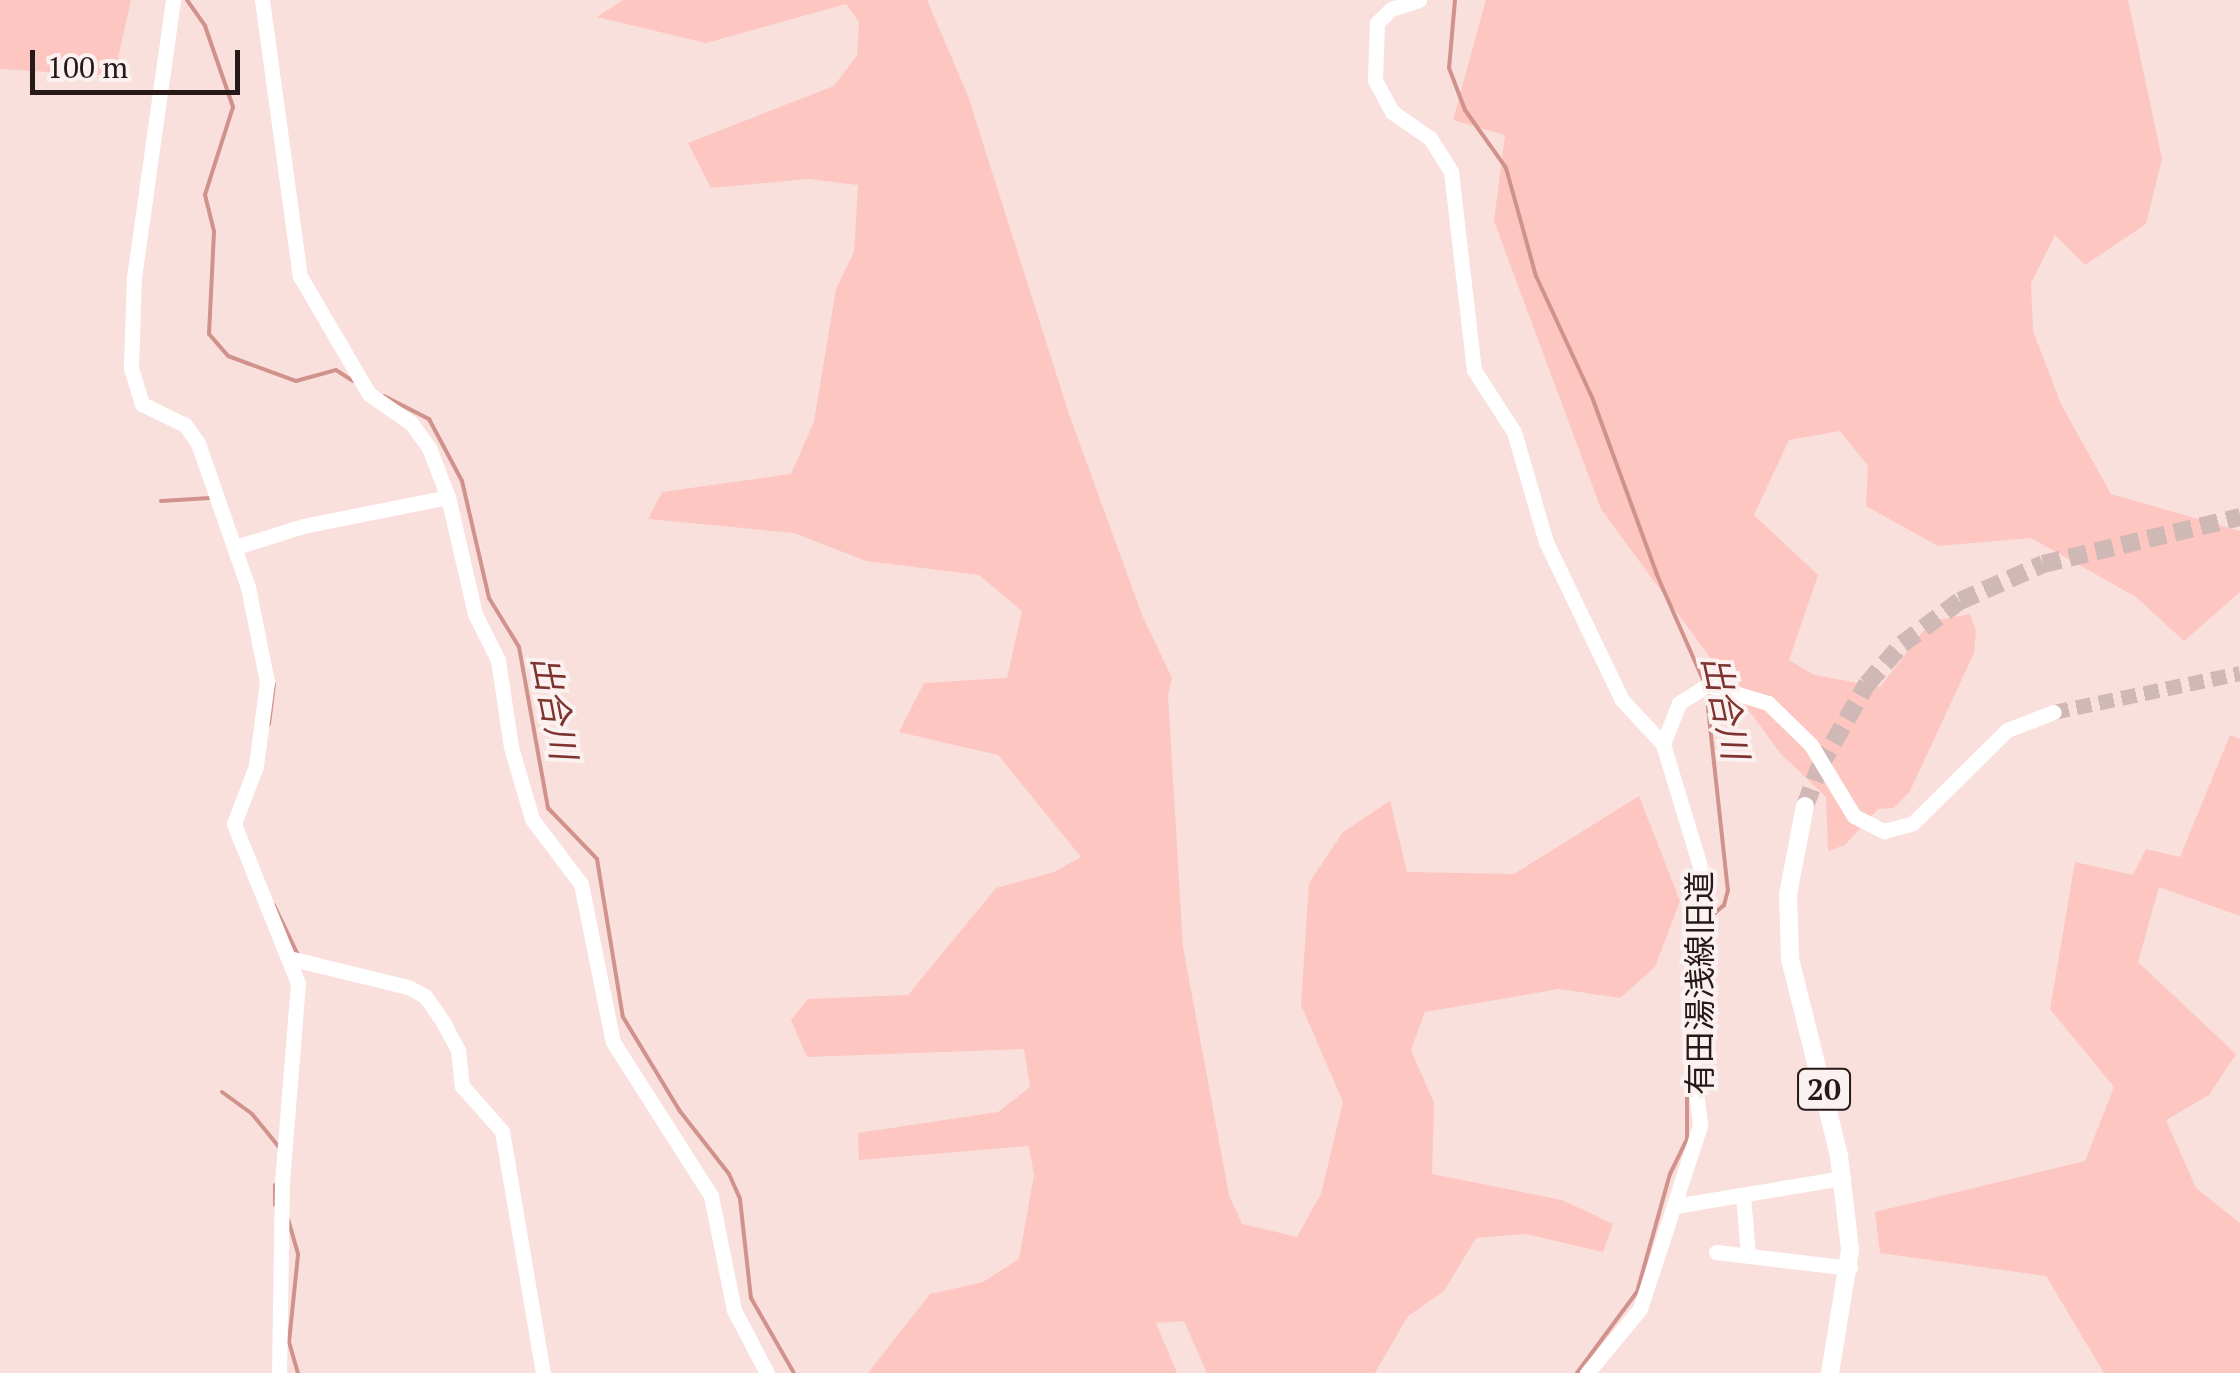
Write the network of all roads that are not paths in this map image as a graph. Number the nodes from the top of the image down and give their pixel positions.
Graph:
1 (173, 0) edge
2 (262, 0) edge
3 (1419, 0) edge
4 (448, 498) junction
5 (236, 548) junction
6 (2054, 712) tunnel mouth
7 (1663, 744) junction
8 (1806, 806) tunnel mouth
9 (293, 959) junction
10 (1843, 1178) junction
11 (1743, 1195) junction
12 (1675, 1206) junction
13 (1716, 1252) dead end
14 (1748, 1254) junction
15 (1850, 1268) junction
16 (279, 1373) edge
17 (543, 1373) edge
18 (767, 1373) edge
19 (1587, 1373) edge
20 (1830, 1373) edge

1 - 5 street
2 - 4 street
3 - 7 street
4 - 5 street
4 - 18 street
5 - 9 street
6 - 7 street
7 - 12 street, 有田湯浅線旧道
8 - 10 main road, 20
9 - 16 street
9 - 17 street
10 - 11 street
10 - 15 main road, 20
11 - 12 street
11 - 14 street
12 - 19 street, 有田湯浅線旧道
13 - 14 street
14 - 15 street
15 - 20 main road, 20

